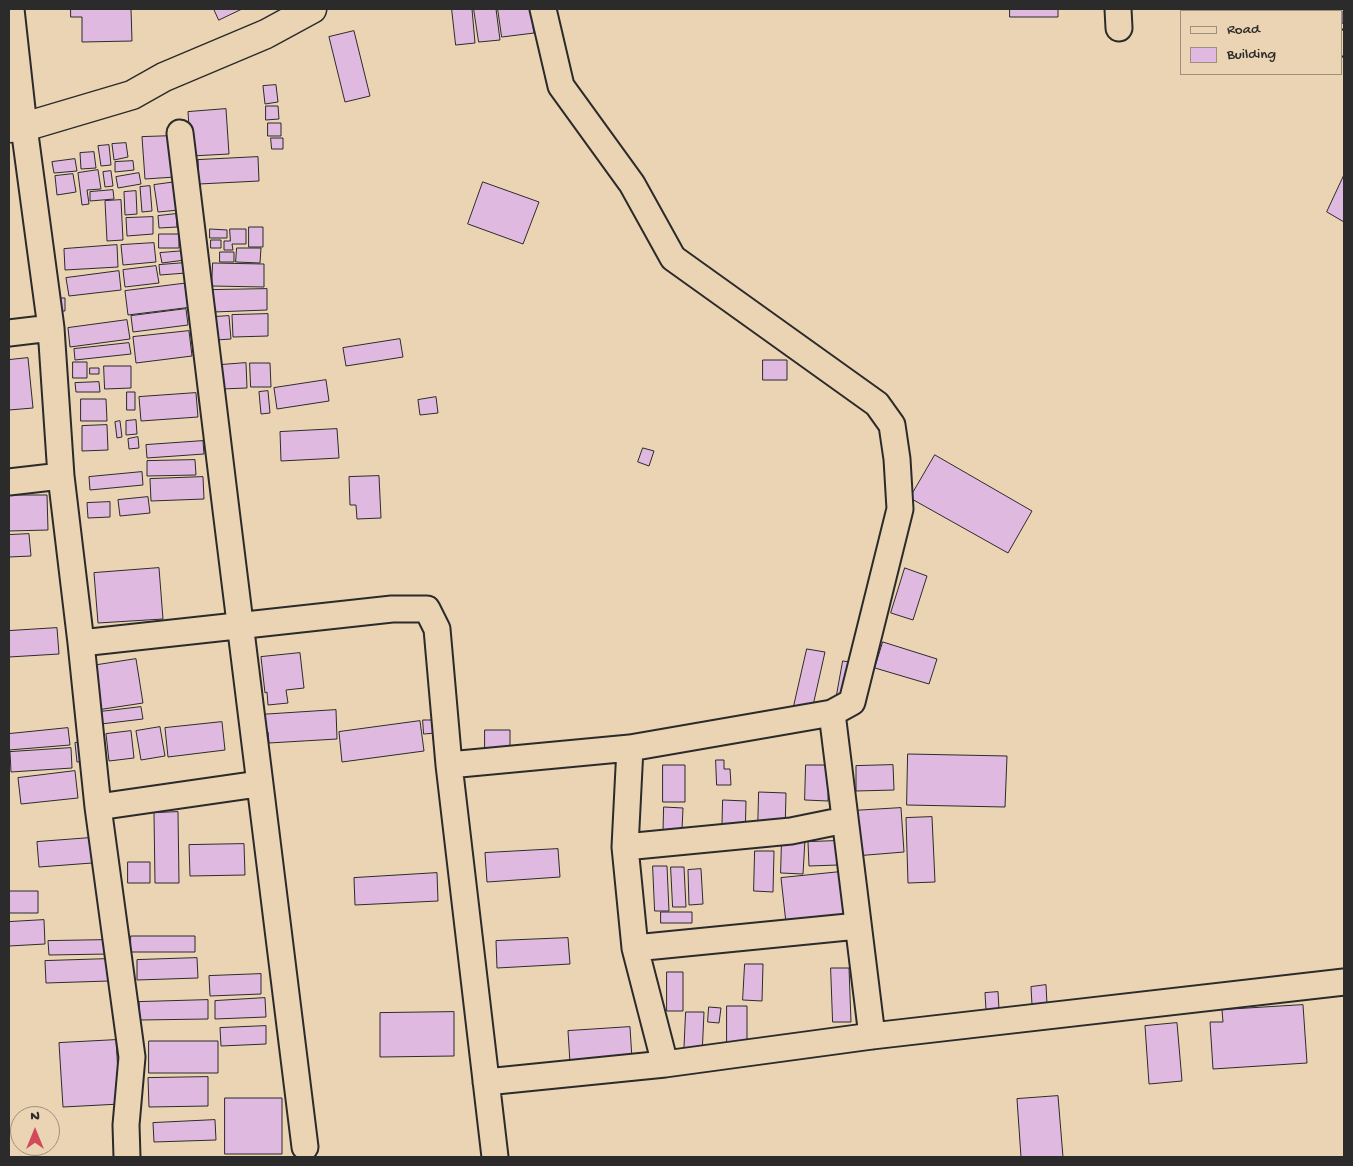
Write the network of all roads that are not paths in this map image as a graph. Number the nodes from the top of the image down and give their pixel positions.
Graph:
1 (11, 9) edge
2 (312, 9) edge
3 (544, 9) edge
4 (16, 128) edge
5 (180, 133) dead end
6 (51, 328) junction
7 (9, 333) edge
8 (61, 476) junction
9 (9, 482) edge
10 (241, 624) junction
11 (81, 643) junction
12 (832, 713) junction
13 (630, 748) junction
14 (449, 765) junction
15 (258, 784) junction
16 (98, 807) junction
17 (845, 820) junction
18 (625, 847) junction
19 (858, 926) junction
20 (635, 948) junction
21 (1344, 982) edge
22 (872, 1036) junction
23 (665, 1064) junction
24 (486, 1082) junction
25 (305, 1147) dead end
26 (127, 1157) edge
27 (495, 1157) edge

1 - 4 street
2 - 4 street
3 - 12 street
4 - 6 street
5 - 10 street
6 - 7 street
6 - 8 street
8 - 9 street
8 - 11 street
10 - 11 street
10 - 14 street
10 - 15 street
11 - 16 street
12 - 13 street
12 - 17 street
13 - 14 street
13 - 18 street
14 - 24 street
15 - 16 street
15 - 25 street
16 - 26 street
17 - 18 street
17 - 19 street
18 - 20 street
19 - 20 street
19 - 22 street
20 - 23 street
21 - 22 street
22 - 23 street
23 - 24 street
24 - 27 street

